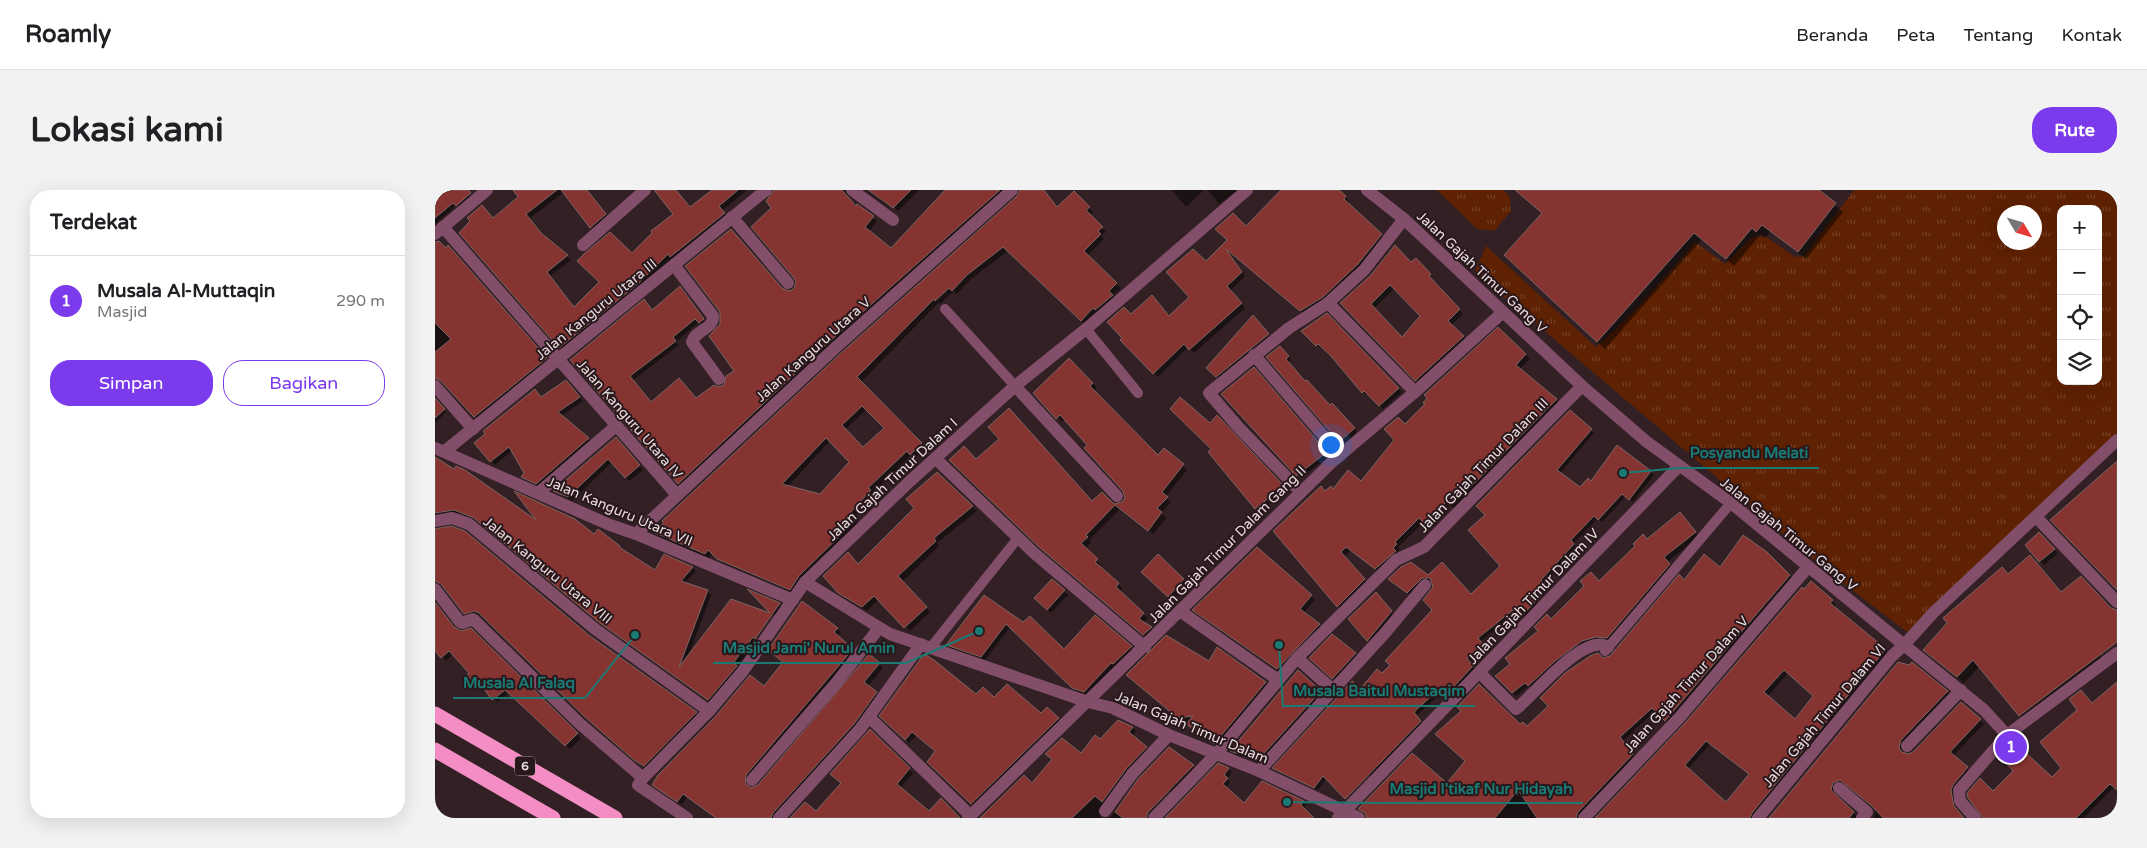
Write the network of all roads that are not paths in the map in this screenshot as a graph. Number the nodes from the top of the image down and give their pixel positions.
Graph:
1 (487, 190) edge
2 (645, 190) edge
3 (766, 190) edge
4 (852, 190) edge
5 (1012, 190) edge
6 (1247, 190) edge
7 (1367, 190) edge
8 (732, 217) junction
9 (1403, 219) junction
10 (893, 220) dead end
11 (439, 230) edge
12 (583, 245) dead end
13 (674, 265) junction
14 (788, 283) dead end
15 (1328, 303) junction
16 (945, 310) dead end
17 (1503, 312) junction
18 (1086, 329) junction
19 (1254, 355) junction
20 (558, 360) junction
21 (719, 378) dead end
22 (435, 386) edge
23 (1015, 386) junction
24 (1582, 386) junction
25 (1415, 392) junction
26 (1138, 393) dead end
27 (616, 426) junction
28 (473, 429) junction
29 (2117, 440) edge
30 (440, 449) edge
31 (1340, 455) junction
32 (936, 459) junction
33 (1678, 467) junction
34 (1301, 492) junction
35 (538, 493) junction
36 (677, 495) junction
37 (1117, 496) dead end
38 (1731, 503) junction
39 (2036, 517) junction
40 (435, 521) edge
41 (637, 534) junction
42 (1018, 538) junction
43 (1807, 567) junction
44 (805, 582) junction
45 (1425, 585) dead end
46 (435, 589) edge
47 (793, 600) junction
48 (2117, 602) edge
49 (1180, 612) junction
50 (879, 628) junction
51 (1904, 645) junction
52 (926, 646) junction
53 (1145, 647) junction
54 (1607, 649) joint
55 (2117, 653) edge
56 (1297, 658) junction
57 (1480, 672) junction
58 (1278, 680) junction
59 (1332, 689) junction
60 (1961, 690) junction
61 (1089, 702) junction
62 (709, 711) junction
63 (435, 714) edge
64 (869, 717) junction
65 (1169, 735) junction
66 (2007, 735) junction
67 (1907, 746) dead end
68 (435, 750) edge
69 (1217, 752) junction
70 (1259, 771) junction
71 (643, 778) junction
72 (752, 780) dead end
73 (1839, 788) dead end
74 (1105, 811) dead end
75 (1342, 815) edge
76 (1868, 816) edge
77 (970, 817) edge
78 (553, 818) edge
79 (615, 818) edge
80 (687, 818) edge
81 (779, 818) edge
82 (1154, 818) edge
83 (1359, 818) edge
84 (1584, 818) edge
85 (1758, 818) edge
86 (1975, 818) edge

1 - 11 street
2 - 12 street
3 - 8 street, Jalan Kanguru Utara III
4 - 10 street
5 - 36 street, Jalan Kanguru Utara V
6 - 18 street, Jalan Gajah Timur Dalam I
7 - 9 street, Jalan Gajah Timur Gang V
8 - 13 street, Jalan Kanguru Utara III
8 - 14 street
9 - 15 street
9 - 17 street, Jalan Gajah Timur Gang V
11 - 20 street, Jalan Kanguru Utara IV
13 - 20 street, Jalan Kanguru Utara III
13 - 21 street
15 - 19 street
15 - 25 street
16 - 23 lane
17 - 24 street, Jalan Gajah Timur Gang V
17 - 25 street, Jalan Gajah Timur Dalam Gang II
18 - 23 street, Jalan Gajah Timur Dalam I
18 - 26 lane
19 - 31 street
19 - 34 street
20 - 27 street, Jalan Kanguru Utara IV
20 - 28 street, Jalan Kanguru Utara III
22 - 28 street
23 - 32 street, Jalan Gajah Timur Dalam I
23 - 37 street
24 - 33 street, Jalan Gajah Timur Gang V
24 - 56 street, Jalan Gajah Timur Dalam III
25 - 31 street, Jalan Gajah Timur Dalam Gang II
27 - 35 street
27 - 36 street, Jalan Kanguru Utara IV
28 - 30 street, Jalan Kanguru Utara III
29 - 39 street
30 - 35 street, Jalan Kanguru Utara VII
31 - 34 street, Jalan Gajah Timur Dalam Gang II
32 - 42 street
32 - 44 street, Jalan Gajah Timur Dalam I
33 - 38 street, Jalan Gajah Timur Gang V
33 - 57 street, Jalan Gajah Timur Dalam IV
34 - 49 street, Jalan Gajah Timur Dalam Gang II
35 - 41 street, Jalan Kanguru Utara VII
36 - 41 street, Jalan Kanguru Utara V
38 - 43 street, Jalan Gajah Timur Gang V
38 - 54 lane
39 - 48 street
39 - 51 street
40 - 62 street, Jalan Kanguru Utara VIII
41 - 47 street, Jalan Kanguru Utara VII
42 - 52 lane
42 - 53 street
43 - 51 street, Jalan Gajah Timur Gang V
43 - 84 street, Jalan Gajah Timur Dalam V
44 - 47 street, Jalan Gajah Timur Dalam I
44 - 50 street, Jalan Gajah Timur Dalam
45 - 59 street
46 - 71 street
47 - 62 street, Jalan Gajah Timur Dalam I
49 - 53 street, Jalan Gajah Timur Dalam Gang II
49 - 58 street
50 - 52 street, Jalan Gajah Timur Dalam
50 - 72 street
51 - 60 street, Jalan Gajah Timur Dalam VI
51 - 85 street, Jalan Gajah Timur Dalam VI
52 - 61 street, Jalan Gajah Timur Dalam
52 - 64 street
53 - 61 street, Jalan Gajah Timur Dalam Gang II
54 - 57 street
55 - 66 street
56 - 58 street, Jalan Gajah Timur Dalam III
56 - 59 street
57 - 75 street, Jalan Gajah Timur Dalam IV
58 - 69 street, Jalan Gajah Timur Dalam III
59 - 70 street
60 - 66 street, Jalan Gajah Timur Dalam VI
60 - 67 street
61 - 65 street, Jalan Gajah Timur Dalam
61 - 77 street, Jalan Gajah Timur Dalam Gang II
62 - 71 street, Jalan Gajah Timur Dalam I
63 - 79 highway, 6
64 - 77 street
64 - 81 street
65 - 69 street, Jalan Gajah Timur Dalam
65 - 74 street
66 - 86 street
68 - 78 highway, 6
69 - 70 street, Jalan Gajah Timur Dalam
69 - 82 street, Jalan Gajah Timur Dalam III
70 - 75 street, Jalan Gajah Timur Dalam
71 - 80 street
73 - 76 street
75 - 83 street

